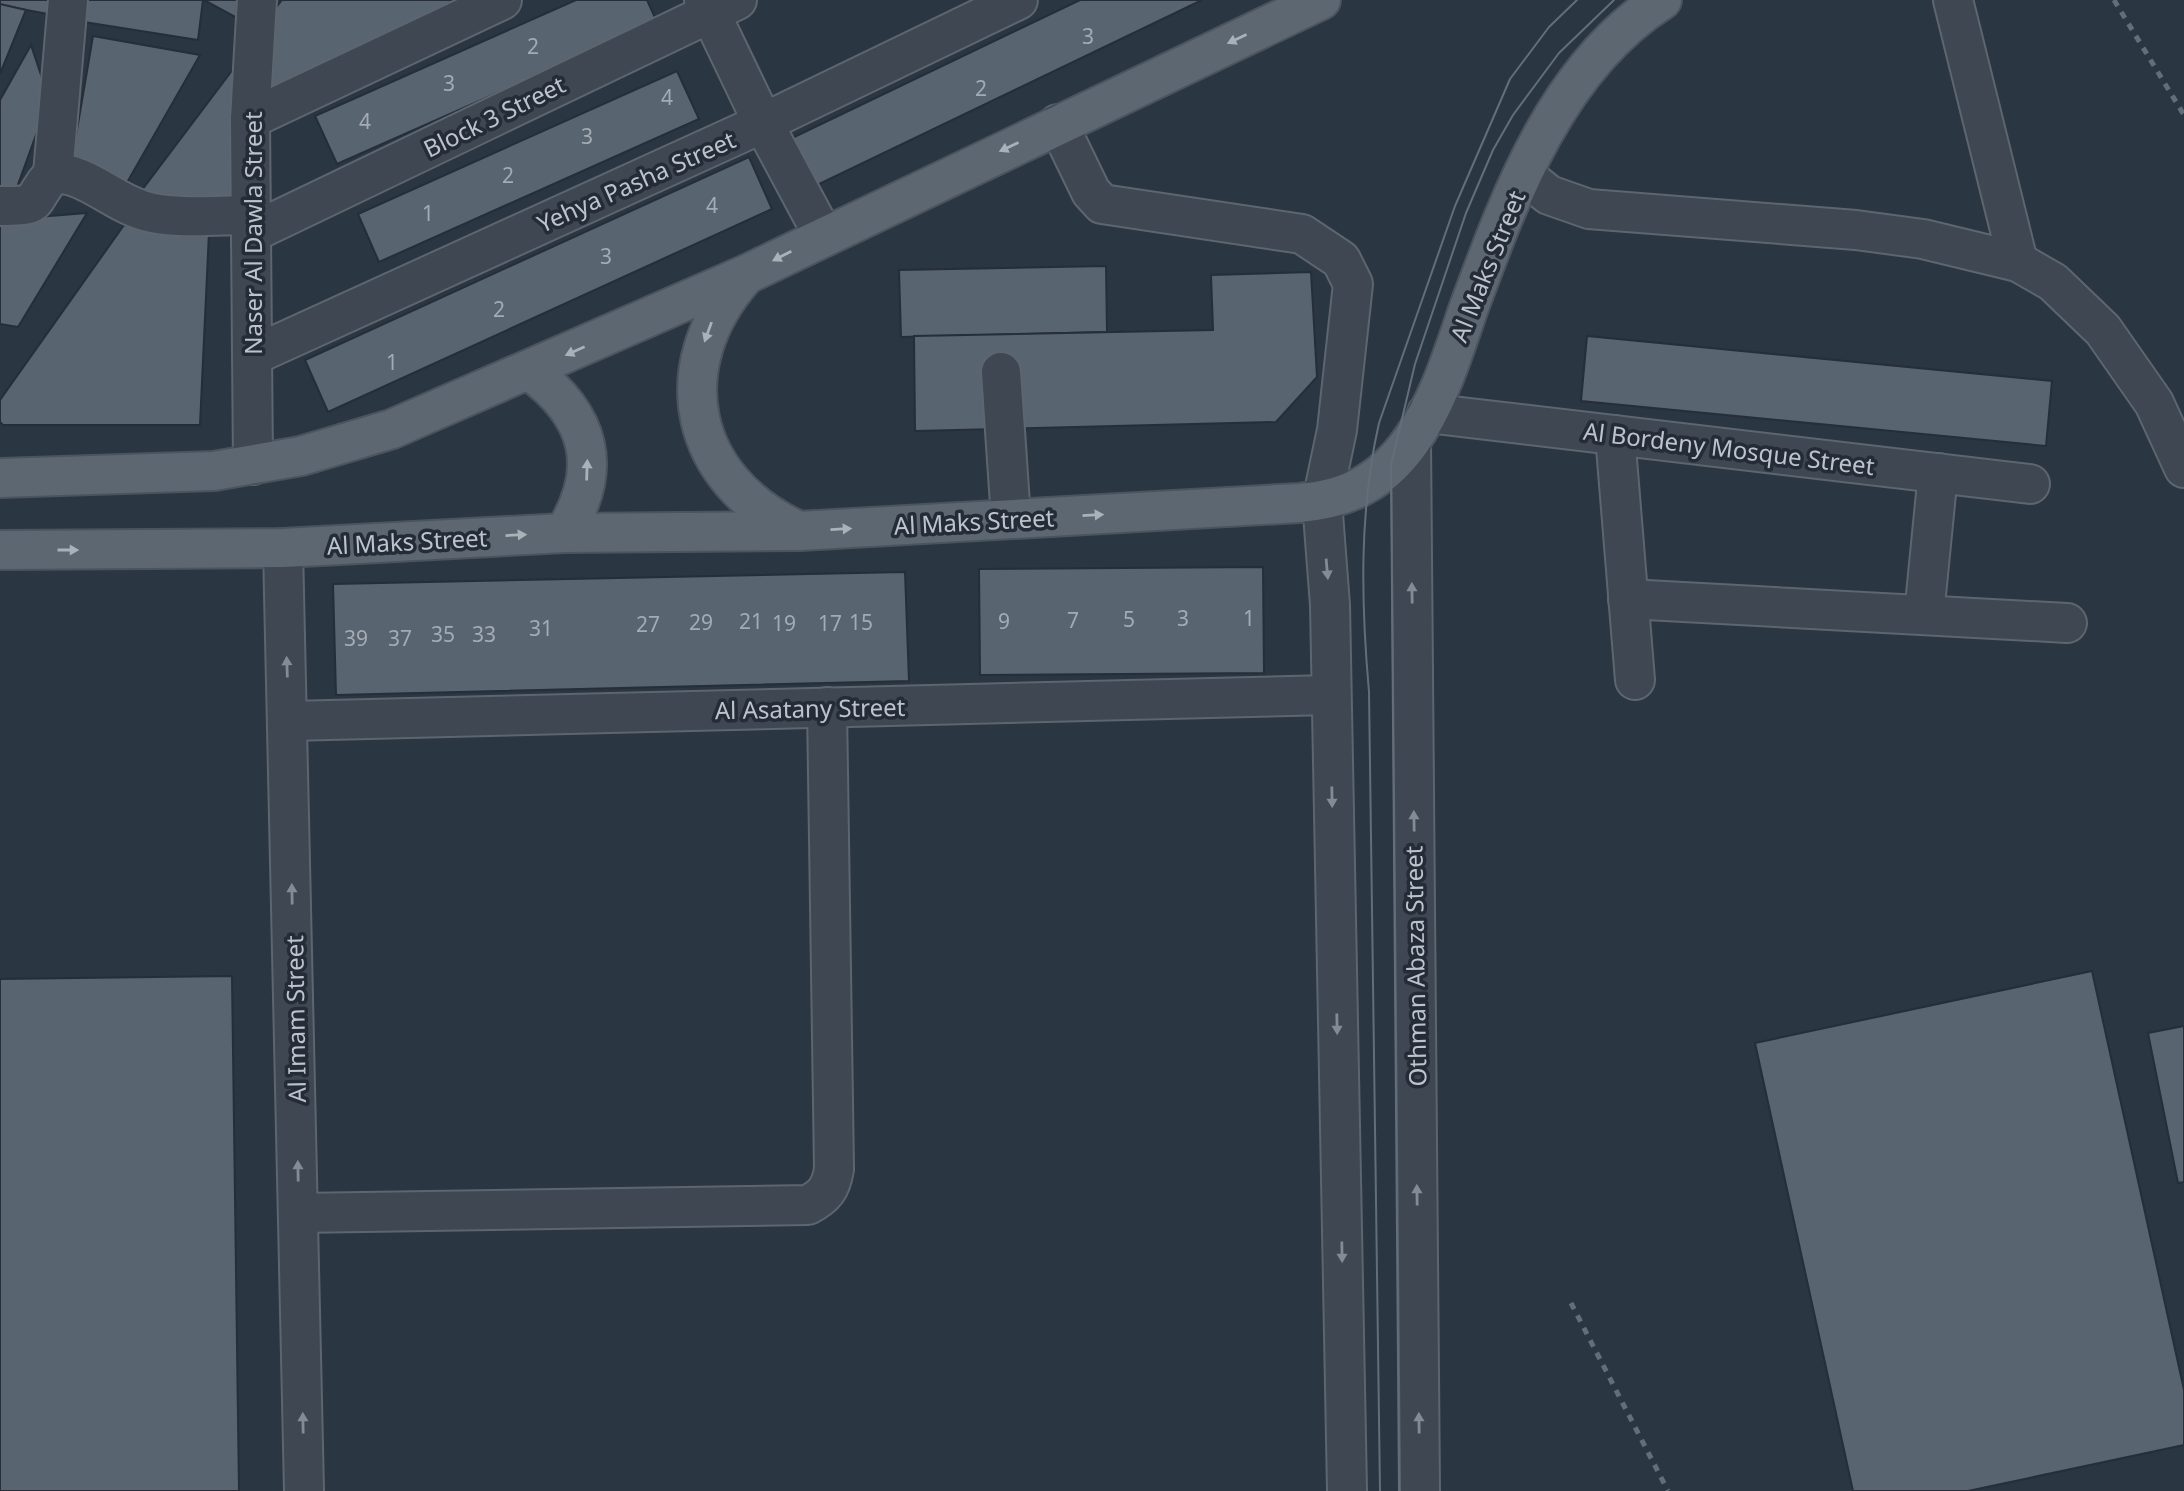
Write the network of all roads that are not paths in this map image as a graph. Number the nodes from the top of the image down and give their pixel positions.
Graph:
1 (68, 0) edge
2 (257, 0) edge
3 (502, 0) edge
4 (1018, 0) edge
5 (1662, 0) edge
6 (1953, 0) edge
7 (717, 4) edge
8 (1303, 5) edge
9 (250, 119) junction
10 (763, 123) junction
11 (1058, 124) junction
12 (54, 174) junction
13 (1524, 175) junction
14 (0, 206) edge
15 (251, 224) junction
16 (823, 235) junction
17 (2018, 262) junction
18 (745, 275) junction
19 (252, 356) junction
20 (530, 371) junction
21 (1001, 372) dead end
22 (1419, 427) junction
23 (1615, 435) junction
24 (253, 466) junction
25 (2184, 468) edge
26 (1938, 473) junction
27 (0, 478) edge
28 (2030, 484) dead end
29 (1322, 501) junction
30 (1011, 519) junction
31 (799, 531) junction
32 (564, 533) junction
33 (283, 548) junction
34 (0, 550) edge
35 (1628, 599) junction
36 (1924, 615) junction
37 (2067, 623) dead end
38 (1635, 680) dead end
39 (1330, 695) junction
40 (827, 707) junction
41 (289, 721) junction
42 (298, 1213) junction
43 (304, 1491) edge
44 (1347, 1491) edge
45 (1420, 1491) edge

1 - 12 street
2 - 9 street, Naser Al Dawla Street
3 - 9 street
4 - 10 street, Yehya Pasha Street
5 - 13 main road, Al Maks Street
6 - 17 street
7 - 10 street
7 - 15 street, Block 3 Street
8 -> 11 main road
9 - 15 street, Naser Al Dawla Street
10 - 16 street
10 - 19 street, Yehya Pasha Street
11 -> 16 main road
11 - 29 street
12 - 14 street
12 - 15 street
13 - 17 street
13 - 22 main road, Al Maks Street
15 - 19 street, Naser Al Dawla Street
16 -> 18 main road
17 - 25 street
18 -> 20 main road
18 -> 31 main road
19 - 24 street, Naser Al Dawla Street
20 - 24 main road
32 -> 20 main road
21 - 30 street
22 - 23 street, Al Bordeny Mosque Street
22 - 29 main road, Al Maks Street
45 -> 22 street, Othman Abaza Street
23 - 26 street, Al Bordeny Mosque Street
23 - 35 street
24 - 27 main road
26 - 28 street, Al Bordeny Mosque Street
26 - 36 street
30 -> 29 main road, Al Maks Street
29 -> 39 street
31 -> 30 main road, Al Maks Street
31 - 32 main road, Al Maks Street
33 -> 32 main road, Al Maks Street
34 -> 33 main road, Al Maks Street
41 -> 33 street, Al Imam Street
35 - 36 street
35 - 38 street
36 - 37 street
39 - 40 street, Al Asatany Street
39 -> 44 street
40 - 41 street, Al Asatany Street
40 - 42 street
42 -> 41 street, Al Imam Street
43 -> 42 street, Al Imam Street

